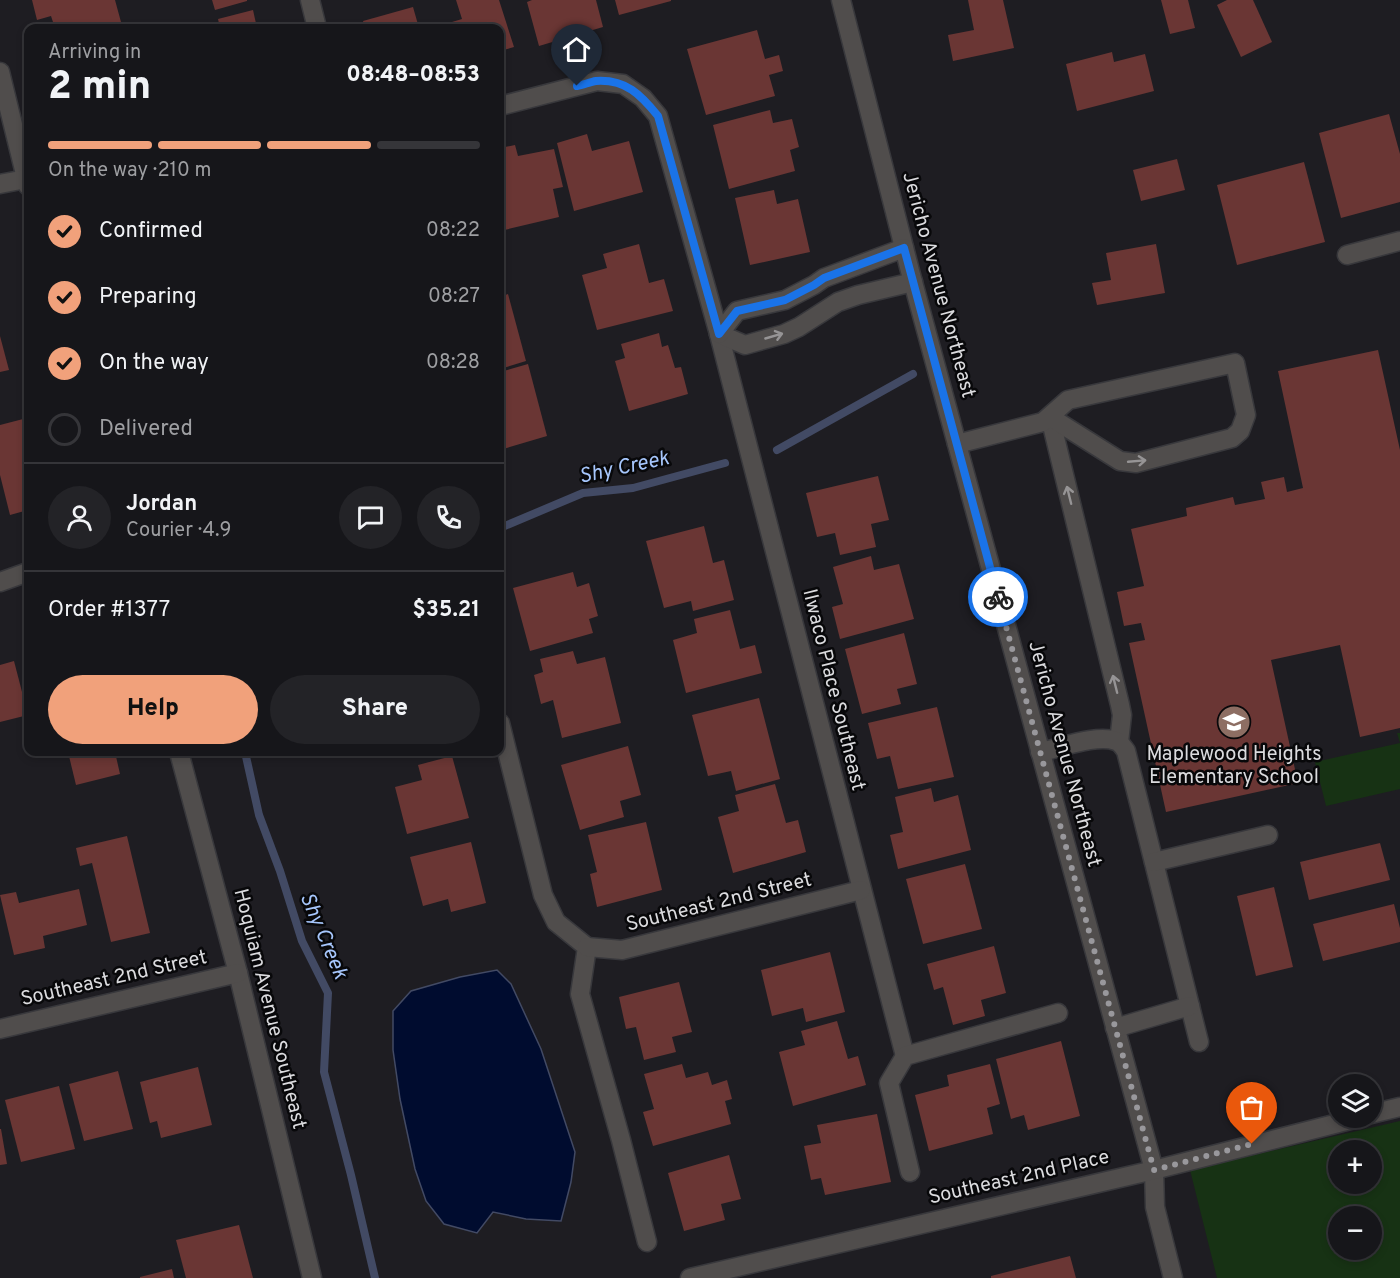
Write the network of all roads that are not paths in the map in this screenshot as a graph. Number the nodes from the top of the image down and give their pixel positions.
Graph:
1 (310, 0) edge
2 (841, 0) edge
3 (316, 24) edge
4 (0, 72) edge
5 (504, 105) edge
6 (24, 170) edge
7 (24, 182) edge
8 (0, 184) edge
9 (1400, 241) edge
10 (904, 248) junction
11 (1347, 255) dead end
12 (913, 282) junction
13 (719, 334) junction
14 (1050, 417) junction
15 (957, 444) junction
16 (24, 573) edge
17 (0, 582) edge
18 (504, 739) edge
19 (1119, 742) junction
20 (1040, 752) junction
21 (180, 756) edge
22 (1268, 836) dead end
23 (1154, 862) junction
24 (861, 890) junction
25 (587, 947) junction
26 (238, 973) junction
27 (1190, 1006) junction
28 (1058, 1013) dead end
29 (1115, 1028) junction
30 (0, 1029) edge
31 (1199, 1042) dead end
32 (905, 1056) junction
33 (1400, 1107) edge
34 (1382, 1111) edge
35 (1328, 1126) edge
36 (1154, 1170) junction
37 (910, 1172) dead end
38 (647, 1242) dead end
39 (749, 1271) edge
40 (312, 1278) edge
41 (690, 1278) edge
42 (1173, 1278) edge

1 - 3 street
2 - 10 street, Jericho Avenue Northeast
4 - 6 street
5 - 13 street, Ilwaco Place Southeast
7 - 8 street
9 - 11 street
10 - 12 street, Jericho Avenue Northeast
10 - 13 street
13 -> 12 street
12 - 15 street, Jericho Avenue Northeast
13 - 24 street, Ilwaco Place Southeast
14 -> 14 street
14 - 15 street
19 -> 14 street
15 - 20 street, Jericho Avenue Northeast
16 - 17 street
18 - 25 street
19 - 20 street
19 - 23 street
20 - 29 street, Jericho Avenue Northeast
21 - 26 street, Hoquiam Avenue Southeast
22 - 23 street
23 - 27 street
24 - 25 street, Southeast 2nd Street
24 - 32 street, Ilwaco Place Southeast
25 - 38 street
26 - 30 street, Southeast 2nd Street
26 - 40 street, Hoquiam Avenue Southeast
27 - 29 street
27 - 31 street
28 - 32 street
29 - 36 street, Jericho Avenue Northeast
32 - 37 street
33 - 34 street
35 - 36 street, Southeast 2nd Place
36 - 39 street, Southeast 2nd Place
36 - 42 street, Jericho Avenue Northeast
39 - 41 street, Southeast 2nd Place

